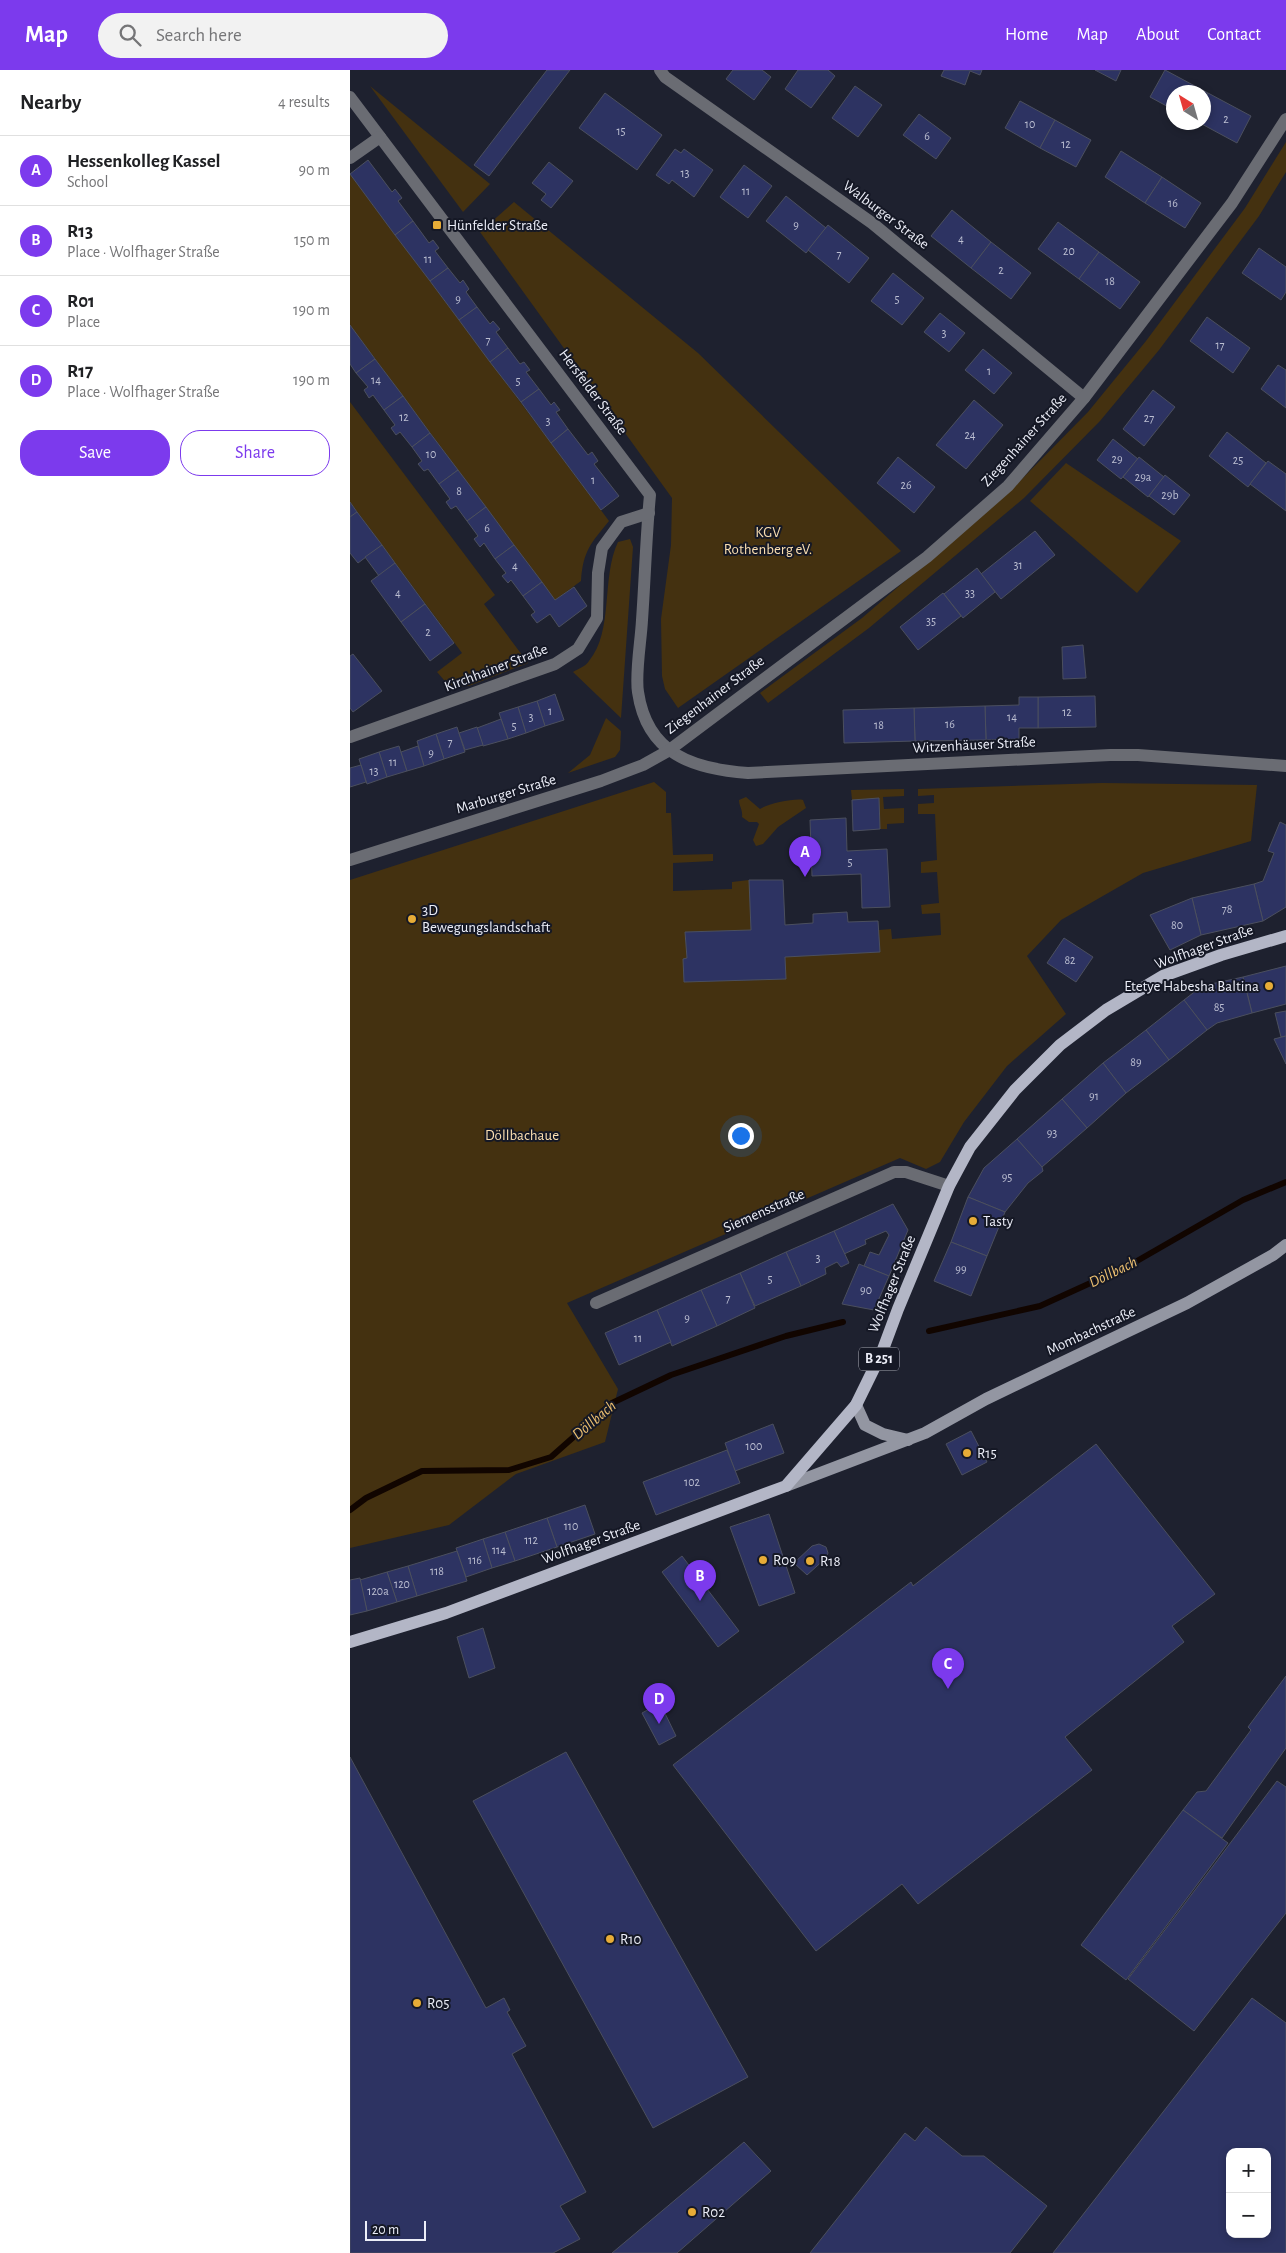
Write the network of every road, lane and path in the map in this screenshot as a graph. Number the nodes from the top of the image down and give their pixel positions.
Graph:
1 (660, 70) edge
2 (350, 97) edge
3 (1286, 119) edge
4 (380, 137) junction
5 (350, 158) edge
6 (1084, 398) junction
7 (648, 513) junction
8 (350, 737) edge
9 (668, 750) junction
10 (1286, 766) edge
11 (350, 860) edge
12 (1286, 936) edge
13 (949, 1186) junction
14 (1286, 1245) edge
15 (596, 1303) dead end
16 (856, 1405) junction
17 (908, 1440) junction
18 (786, 1486) junction
19 (350, 1642) edge

1 - 6 street, Walburger Straße
2 - 4 street, Hersfelder Straße
3 - 6 street, Ziegenhainer Straße
4 - 5 street
4 - 7 street, Hersfelder Straße
6 - 9 street, Ziegenhainer Straße
7 - 8 street, Kirchhainer Straße
7 - 9 street, Hersfelder Straße
9 - 10 street, Witzenhäuser Straße
9 - 11 street, Marburger Straße
12 - 13 main road, Wolfhager Straße / B 251
13 - 15 street, Siemensstraße
13 - 16 main road, Wolfhager Straße / B 251
14 - 17 street, Mombachstraße
16 - 17 street
16 - 18 main road, Wolfhager Straße / B 251
17 - 18 street, Mombachstraße
18 - 19 main road, Wolfhager Straße / B 251

